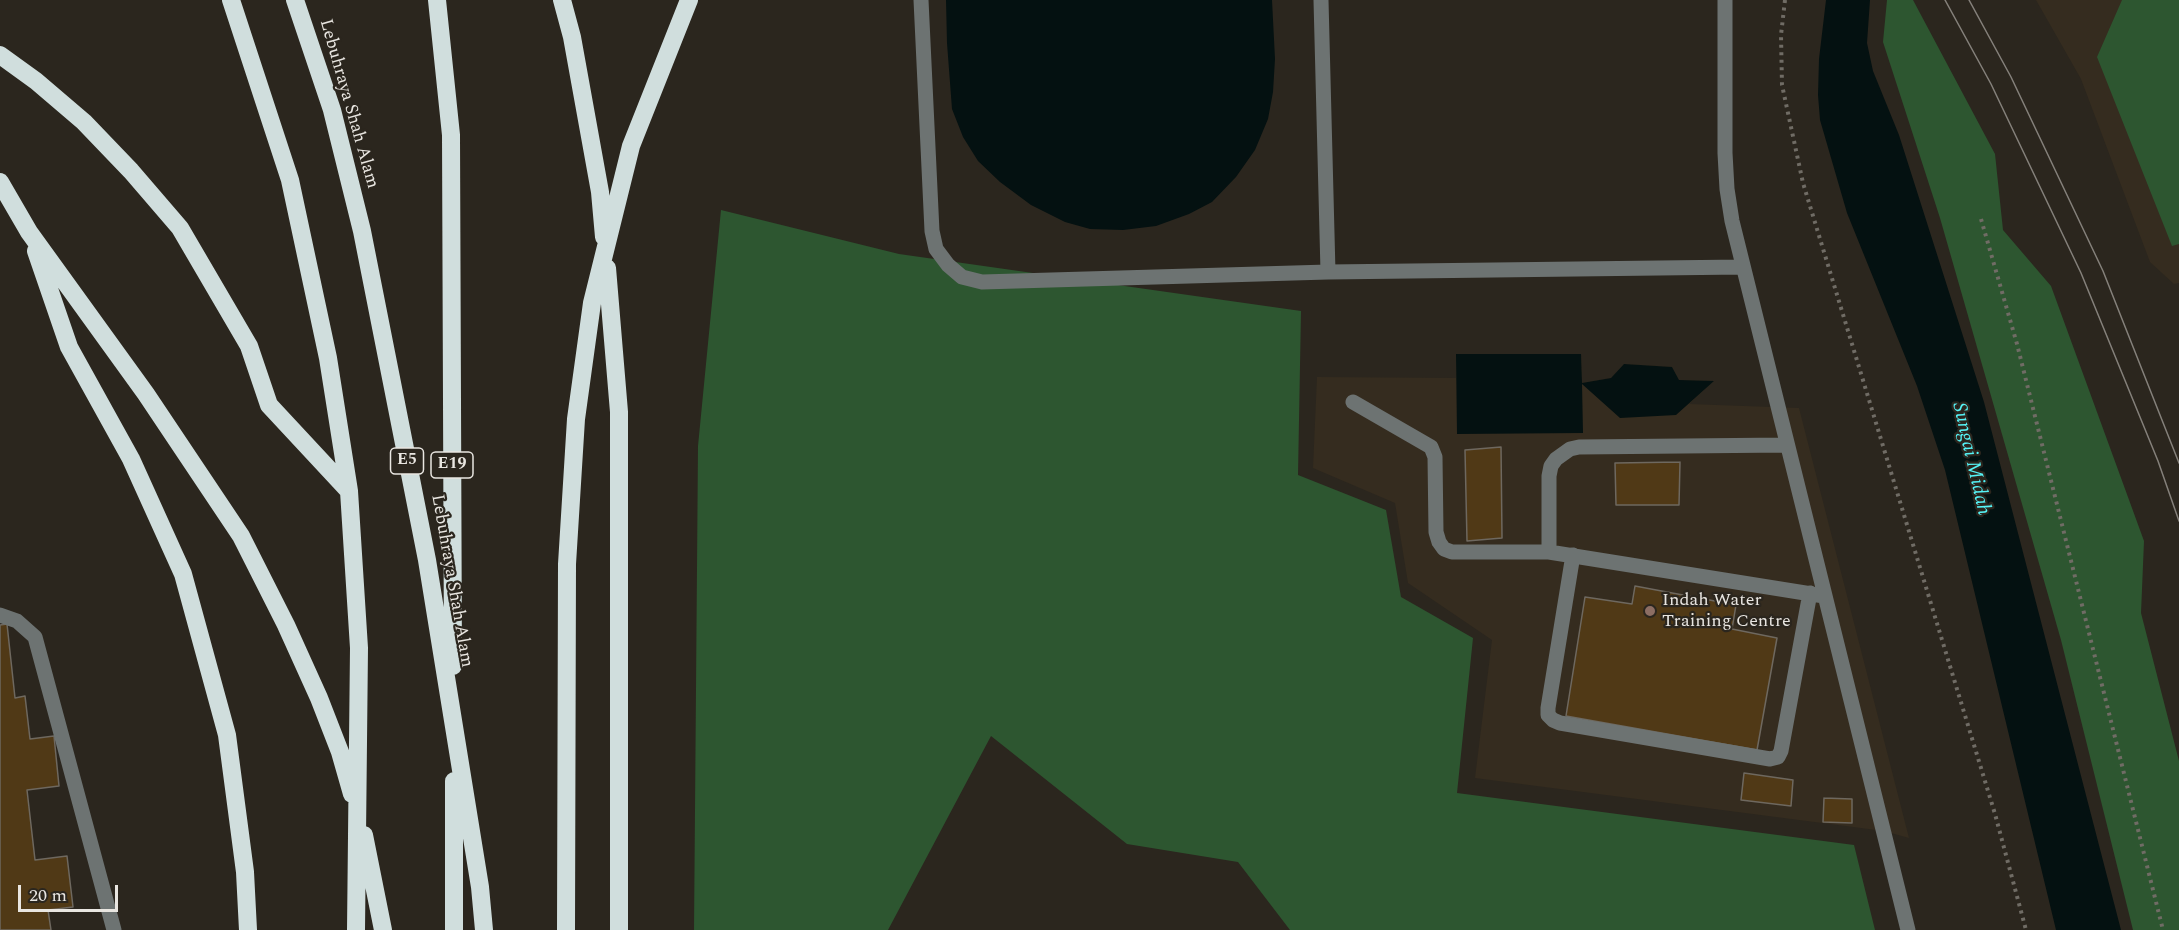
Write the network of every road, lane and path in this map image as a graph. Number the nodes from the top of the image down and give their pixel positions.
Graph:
1 (231, 0) edge
2 (295, 0) edge
3 (437, 0) edge
4 (562, 0) edge
5 (690, 0) edge
6 (921, 0) edge
7 (1321, 0) edge
8 (1725, 0) edge
9 (1785, 0) edge
10 (0, 55) edge
11 (0, 182) edge
12 (1982, 219) dead end
13 (29, 232) junction
14 (1742, 267) junction
15 (1328, 272) junction
16 (1353, 402) dead end
17 (1786, 445) junction
18 (349, 491) junction
19 (1549, 552) junction
20 (1573, 555) junction
21 (1817, 595) junction
22 (0, 615) edge
23 (114, 930) edge
24 (248, 930) edge
25 (356, 930) edge
26 (383, 930) edge
27 (454, 930) edge
28 (484, 930) edge
29 (566, 930) edge
30 (619, 930) edge
31 (1908, 930) edge
32 (2026, 930) edge
33 (2163, 930) edge

1 - 18 highway
2 - 28 highway, Lebuhraya Shah Alam / E5
3 - 27 highway, E19
4 - 30 highway
5 - 29 highway
6 - 15 street
7 - 15 street
8 - 14 street
9 - 32 path
10 - 18 highway
11 - 13 highway
12 - 33 path
13 - 24 highway
13 - 26 highway
14 - 15 street
14 - 17 street
16 - 19 street
17 - 19 street
17 - 21 street
18 - 25 highway
19 - 20 street
20 - 21 street
20 - 21 street
21 - 31 street
22 - 23 street

